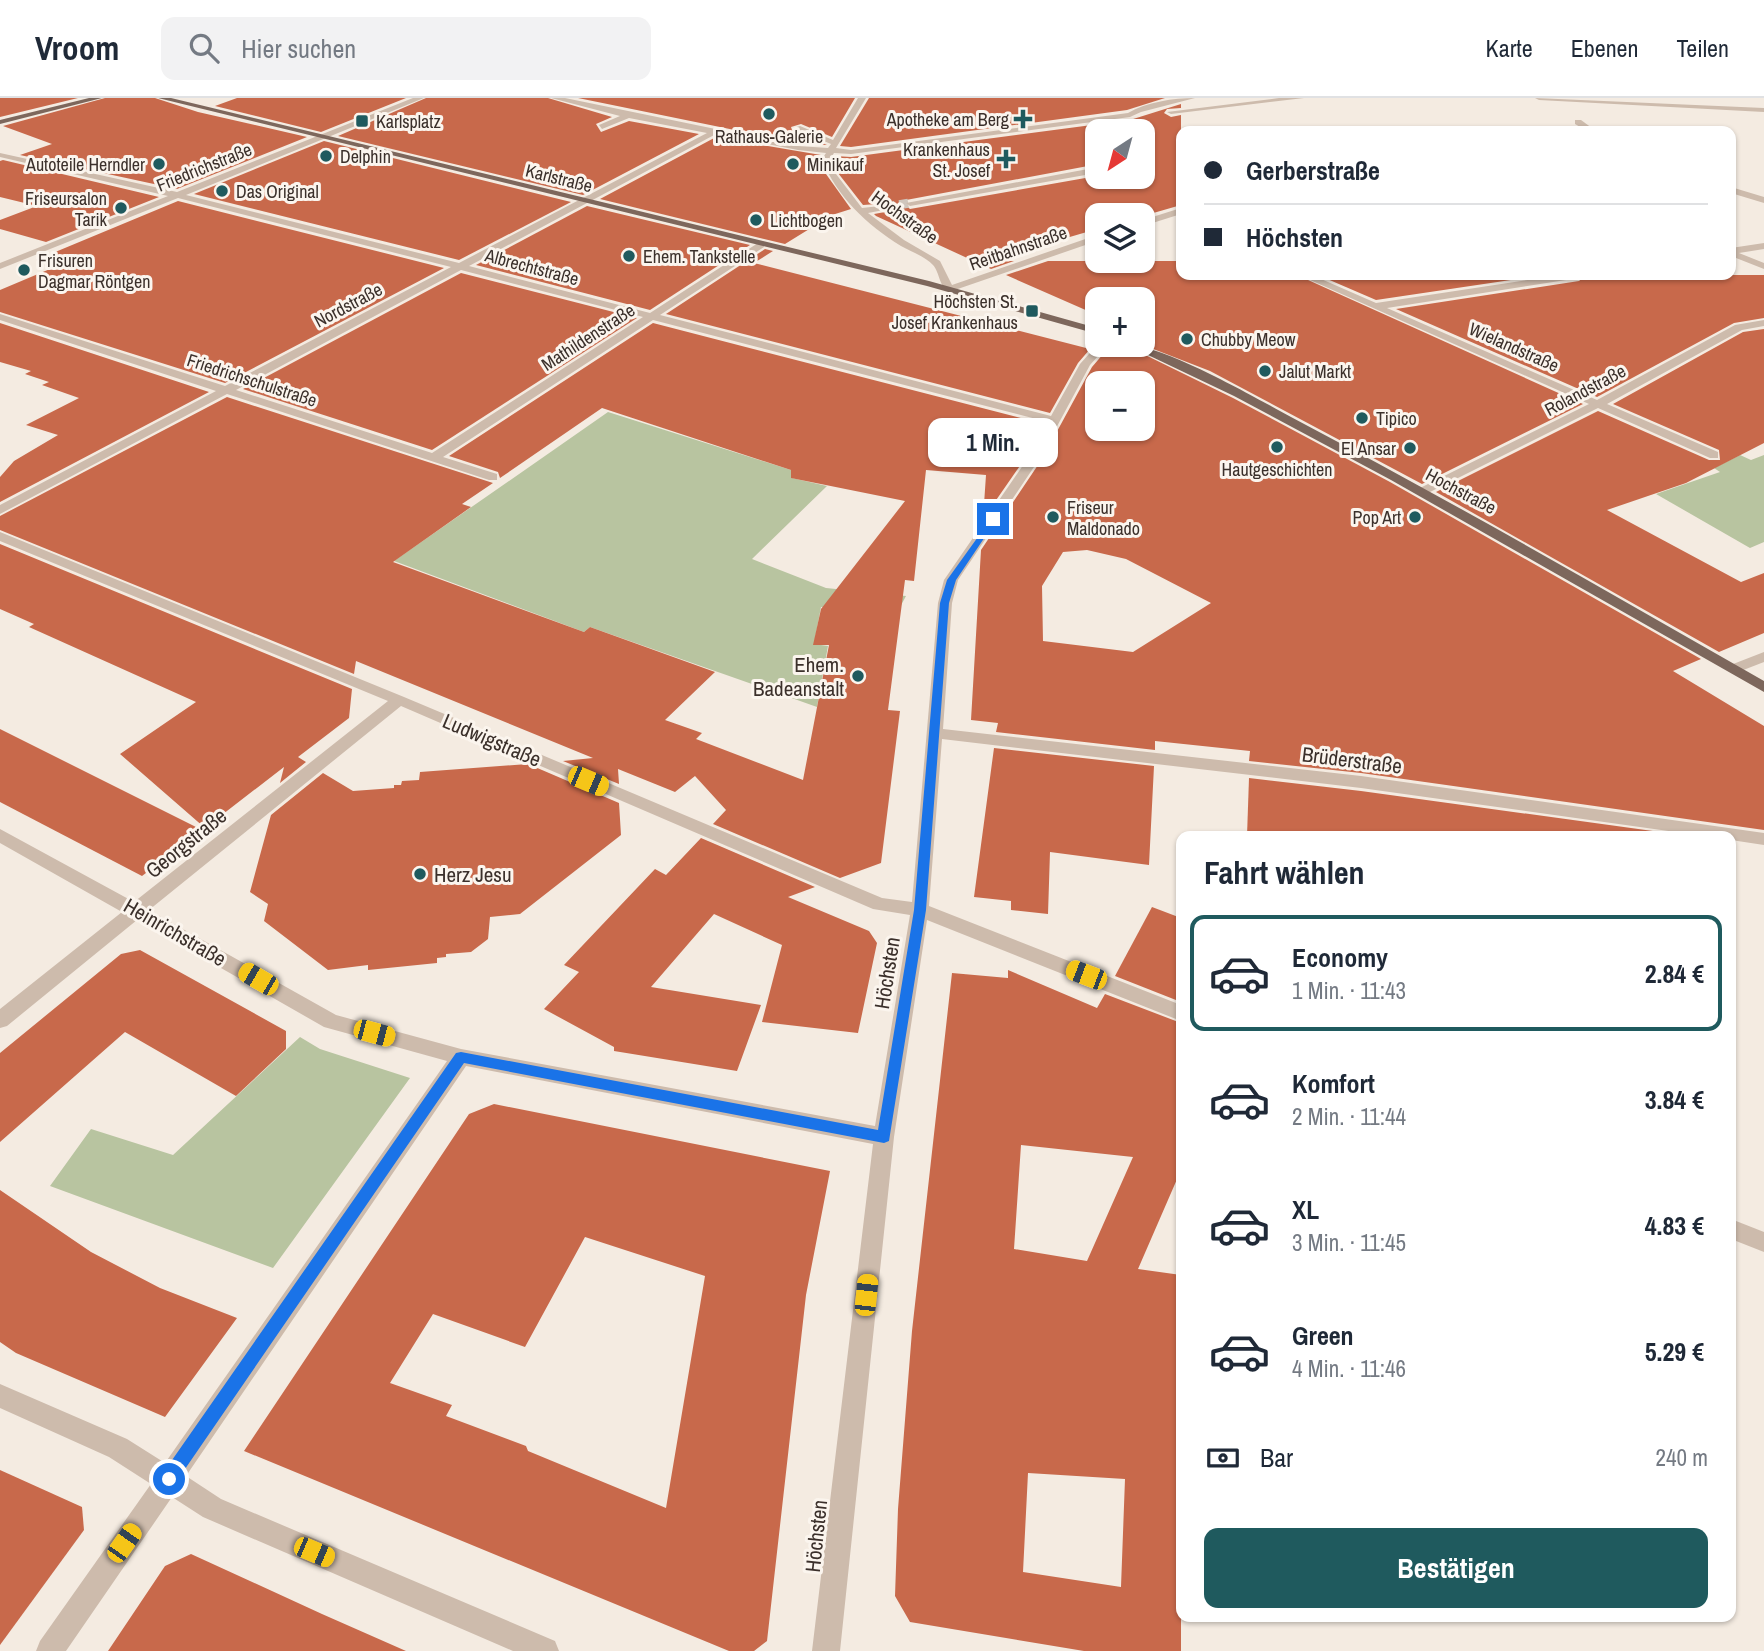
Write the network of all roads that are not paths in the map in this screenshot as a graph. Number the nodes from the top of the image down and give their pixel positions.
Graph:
1 (98, 98) edge
2 (162, 98) edge
3 (420, 98) edge
4 (555, 98) edge
5 (862, 98) edge
6 (1137, 98) edge
7 (1191, 98) edge
8 (1300, 98) edge
9 (1539, 98) edge
10 (1156, 106) junction
11 (1764, 110) edge
12 (628, 115) junction
13 (1130, 115) junction
14 (0, 122) edge
15 (1578, 122) dead end
16 (1584, 126) edge
17 (602, 127) dead end
18 (797, 128) dead end
19 (714, 132) junction
20 (323, 136) junction
21 (835, 143) junction
22 (830, 152) junction
23 (0, 155) edge
24 (1085, 173) edge
25 (1736, 192) edge
26 (177, 195) junction
27 (1764, 200) edge
28 (582, 202) junction
29 (910, 203) tunnel mouth
30 (886, 207) tunnel mouth
31 (860, 211) junction
32 (1176, 213) edge
33 (1167, 216) junction
34 (1155, 220) edge
35 (1176, 220) edge
36 (1085, 242) edge
37 (761, 245) junction
38 (1764, 246) edge
39 (1736, 251) edge
40 (1736, 254) edge
41 (0, 266) edge
42 (458, 266) junction
43 (1764, 266) edge
44 (1316, 280) edge
45 (1546, 280) edge
46 (949, 289) junction
47 (1377, 306) junction
48 (0, 317) edge
49 (651, 317) junction
50 (1764, 323) edge
51 (1085, 328) edge
52 (1155, 354) edge
53 (1092, 357) edge
54 (227, 390) junction
55 (1598, 404) junction
56 (1053, 421) junction
57 (1713, 455) dead end
58 (434, 457) junction
59 (493, 477) dead end
60 (1422, 492) junction
61 (0, 510) edge
62 (0, 537) edge
63 (1764, 657) edge
64 (1733, 669) junction
65 (1764, 687) edge
66 (399, 700) junction
67 (934, 733) junction
68 (1708, 831) edge
69 (0, 835) edge
70 (1736, 835) edge
71 (1764, 839) edge
72 (920, 910) junction
73 (138, 911) junction
74 (1176, 1011) edge
75 (0, 1020) edge
76 (461, 1057) junction
77 (884, 1137) junction
78 (1736, 1231) edge
79 (1764, 1242) edge
80 (0, 1396) edge
81 (169, 1479) junction
82 (50, 1651) edge
83 (545, 1651) edge
84 (826, 1651) edge

1 - 14 main road
2 - 20 main road, Karlstraße
3 - 20 street, Friedrichstraße
4 - 12 street
5 - 21 street
6 - 10 street
7 - 10 street
8 - 13 street
9 - 11 street
10 - 13 street
12 - 17 street
12 - 19 street
13 - 22 street
15 - 16 street
18 - 21 street
19 - 22 street
19 - 28 street, Nordstraße
20 - 26 street, Friedrichstraße
20 - 28 main road, Karlstraße
21 - 22 street
22 - 31 street, Hochstraße
23 - 26 street, Albrechtstraße
24 - 29 street
25 - 27 street
26 - 41 street, Friedrichstraße
26 - 42 street, Albrechtstraße
28 - 37 main road, Karlstraße
28 - 42 street, Nordstraße
30 - 31 street
31 - 46 street, Hochstraße
32 - 33 street
33 - 34 street
33 - 35 street
36 - 46 street, Reitbahnstraße
37 - 46 main road, Karlstraße
37 - 49 street, Mathildenstraße
38 - 39 street
40 - 43 street
42 - 49 street, Albrechtstraße
42 - 54 street, Nordstraße
44 - 47 street, Wielandstraße
45 - 47 street
46 - 51 main road
47 - 55 street, Wielandstraße
48 - 54 street, Friedrichschulstraße
49 - 56 street, Albrechtstraße
49 - 58 street, Mathildenstraße
50 - 55 street, Rolandstraße
52 - 60 main road, Hochstraße
53 - 56 street, Höchsten
54 - 58 street, Friedrichschulstraße
54 - 61 street, Nordstraße
55 - 57 street, Wielandstraße
55 - 60 street, Rolandstraße
56 - 67 street, Höchsten
58 - 59 street, Friedrichschulstraße
60 - 64 main road, Hochstraße
62 - 66 street, Ludwigstraße
63 - 64 street
64 - 65 main road, Hochstraße
66 - 72 street, Ludwigstraße
66 - 73 street, Georgstraße
67 - 68 street, Brüderstraße
67 - 72 street, Höchsten
69 - 73 street, Heinrichstraße
70 - 71 street, Brüderstraße
72 - 74 street, Ludwigstraße
72 - 77 street, Höchsten
73 - 75 street, Georgstraße
73 - 76 street, Heinrichstraße
76 - 77 street, Heinrichstraße
76 - 81 street
77 - 84 street, Höchsten
78 - 79 street
80 - 81 street
81 - 82 street
81 - 83 street

